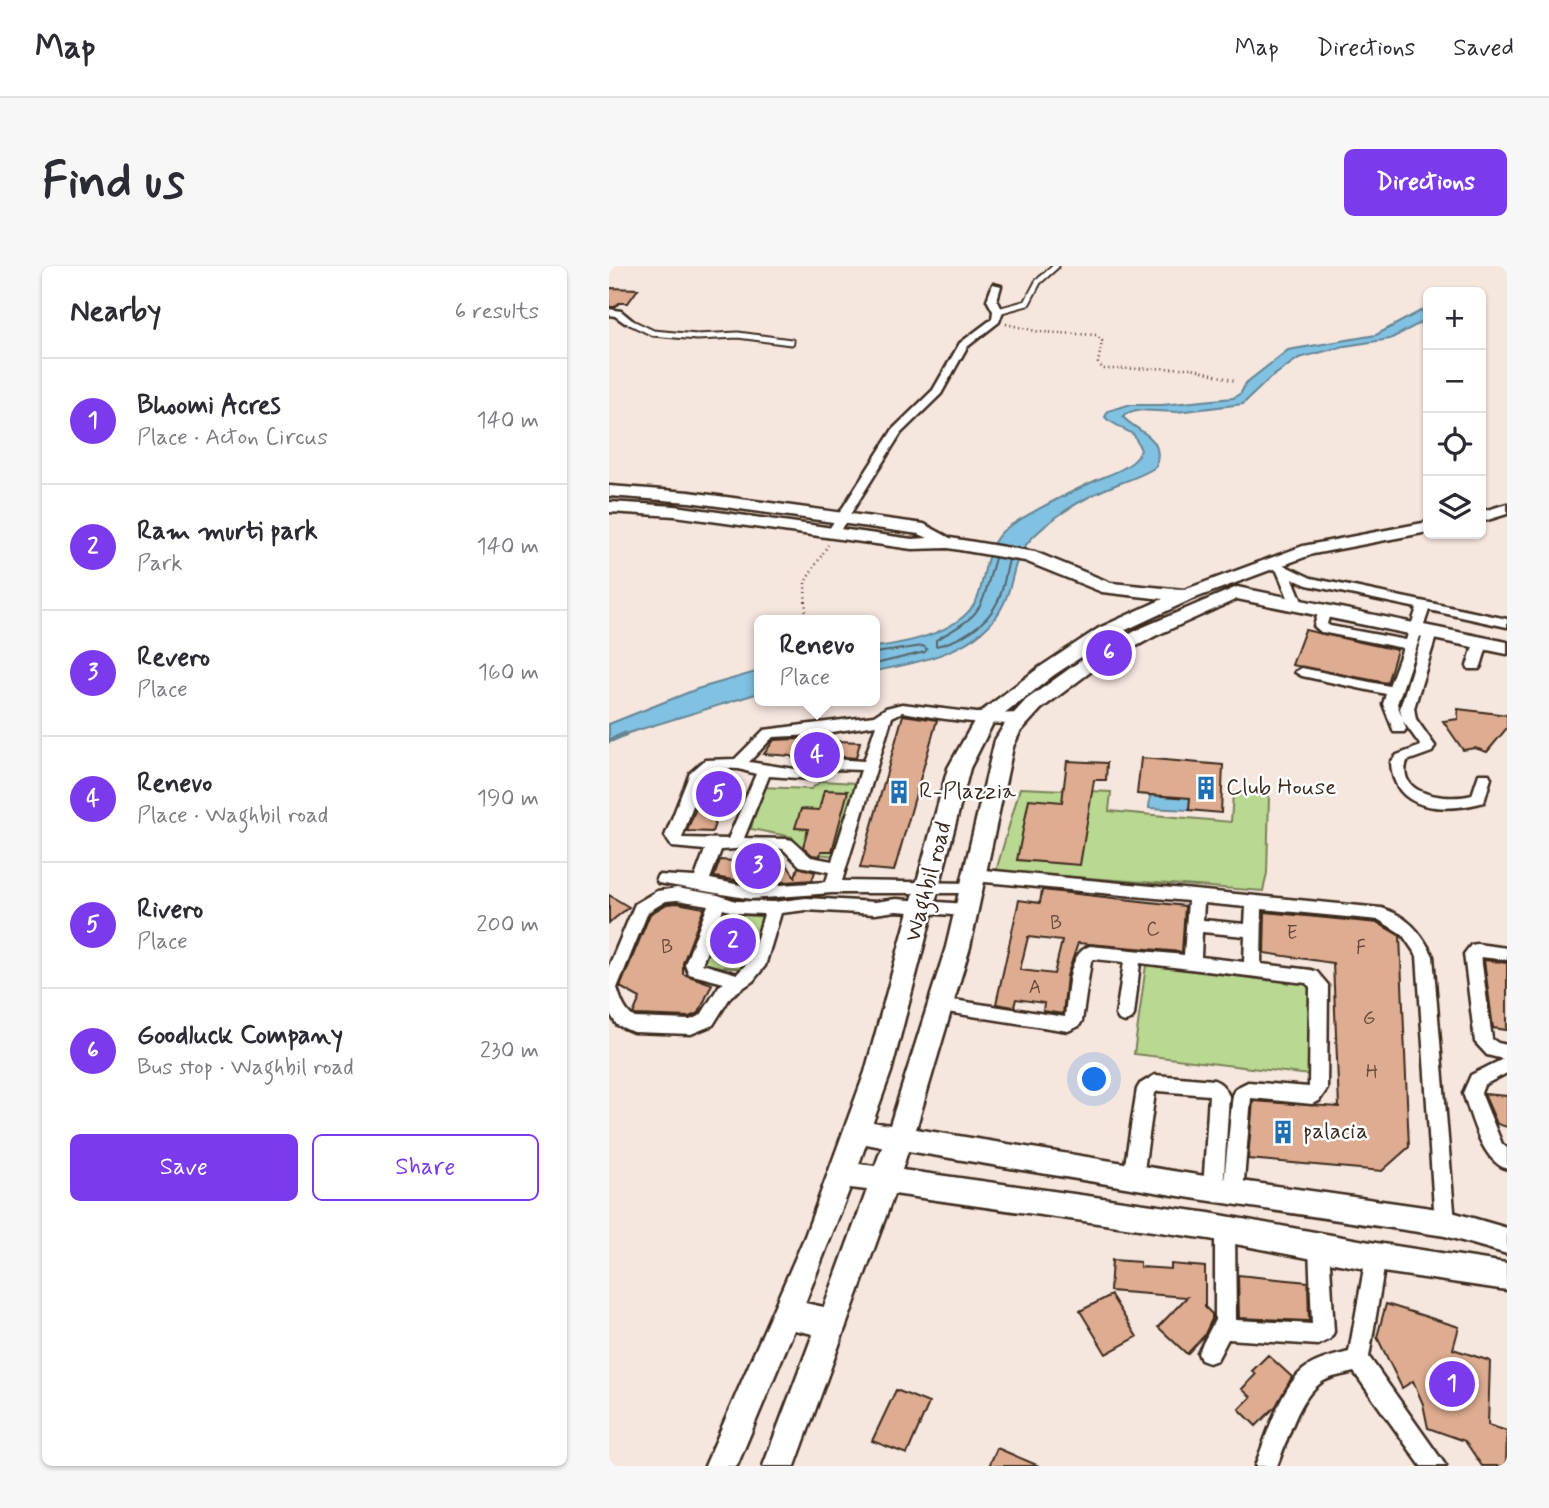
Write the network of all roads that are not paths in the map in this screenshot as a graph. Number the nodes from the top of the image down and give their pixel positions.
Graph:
1 (1056, 266) edge
2 (996, 286) dead end
3 (612, 315) edge
4 (997, 315) junction
5 (628, 321) joint
6 (791, 342) dead end
7 (609, 491) edge
8 (609, 506) edge
9 (837, 526) junction
10 (1423, 528) edge
11 (1423, 536) edge
12 (948, 543) joint
13 (1336, 550) junction
14 (1278, 567) junction
15 (1108, 588) junction
16 (1184, 596) junction
17 (1227, 597) junction
18 (1297, 604) junction
19 (1424, 607) junction
20 (1507, 623) edge
21 (1126, 629) junction
22 (1420, 636) junction
23 (1481, 643) junction
24 (1507, 648) edge
25 (1474, 666) dead end
26 (1302, 672) dead end
27 (1395, 692) junction
28 (886, 714) junction
29 (1023, 718) junction
30 (985, 719) junction
31 (1399, 729) dead end
32 (739, 764) junction
33 (870, 766) junction
34 (764, 771) junction
35 (1484, 778) dead end
36 (734, 844) junction
37 (715, 845) junction
38 (838, 868) junction
39 (664, 879) dead end
40 (699, 883) junction
41 (832, 887) junction
42 (970, 891) junction
43 (1196, 897) junction
44 (926, 898) junction
45 (718, 901) junction
46 (1254, 902) junction
47 (774, 908) junction
48 (1195, 925) junction
49 (1253, 931) junction
50 (1507, 954) edge
51 (1133, 956) junction
52 (1192, 962) junction
53 (1252, 969) junction
54 (739, 982) junction
55 (609, 988) edge
56 (940, 1005) junction
57 (1125, 1015) dead end
58 (1507, 1052) edge
59 (1507, 1065) edge
60 (877, 1072) junction
61 (917, 1078) junction
62 (856, 1131) junction
63 (898, 1139) junction
64 (1507, 1161) edge
65 (1097, 1171) junction
66 (841, 1174) junction
67 (1133, 1177) junction
68 (883, 1181) junction
69 (1213, 1189) junction
70 (1091, 1210) junction
71 (1445, 1223) junction
72 (1188, 1224) junction
73 (1225, 1229) junction
74 (1507, 1241) edge
75 (1319, 1247) junction
76 (1376, 1257) junction
77 (1507, 1276) edge
78 (785, 1314) junction
79 (833, 1323) junction
80 (1224, 1329) junction
81 (1209, 1353) dead end
82 (1358, 1360) junction
83 (721, 1466) edge
84 (779, 1466) edge
85 (1266, 1466) edge
86 (1436, 1466) edge

1 - 4 lane
2 - 4 street
3 - 5 street
4 - 9 street
5 - 6 lane
7 - 9 main road
8 - 9 main road
9 - 12 main road
10 - 13 main road, Waghbil road
11 - 13 main road, Waghbil road
12 - 15 main road
13 - 14 main road, Waghbil road
14 - 16 main road, Waghbil road
14 - 17 main road, Waghbil road
14 - 18 street
14 - 19 street
15 - 16 main road
15 - 21 main road
16 - 17 main road
16 - 21 main road, Waghbil road
17 - 18 main road
17 - 21 main road, Waghbil road
18 - 22 main road
19 - 20 street
19 - 22 street
21 - 29 main road, Waghbil road
21 - 30 main road, Waghbil road
22 - 23 main road
22 - 27 street
22 - 35 street
23 - 24 main road
23 - 25 street
26 - 27 street
27 - 31 street
28 - 30 street
28 - 32 street
28 - 33 street
29 - 30 street
29 - 42 main road, Waghbil road
30 - 44 main road, Waghbil road
32 - 34 street
32 - 37 street
33 - 34 street
33 - 38 street
34 - 36 street
36 - 37 street
36 - 38 street
37 - 40 street
38 - 41 street
39 - 40 street
40 - 41 street
41 - 44 street
42 - 43 street
42 - 44 street
42 - 56 main road, Waghbil road
43 - 46 street
43 - 48 street
44 - 47 street
44 - 60 main road, Waghbil road
45 - 47 street
45 - 54 street
45 - 55 street
46 - 49 street
46 - 71 street
47 - 54 street
48 - 49 street
48 - 52 street
49 - 53 street
50 - 58 street
51 - 52 street
51 - 56 street
51 - 57 street
52 - 53 street
53 - 69 street
54 - 55 street
56 - 61 main road, Waghbil road
59 - 64 street
60 - 61 main road
60 - 62 main road, Waghbil road
61 - 63 main road, Waghbil road
62 - 63 main road
62 - 66 main road, Waghbil road
63 - 65 main road
63 - 68 main road, Waghbil road
65 - 67 main road
65 - 70 main road
66 - 68 main road
66 - 78 main road, Waghbil road
67 - 69 main road
67 - 69 street
68 - 70 main road
68 - 79 main road, Waghbil road
69 - 71 main road
69 - 72 main road
70 - 72 main road
71 - 74 main road
72 - 73 main road
73 - 75 main road
73 - 80 street
75 - 76 main road
75 - 80 street
76 - 77 main road
76 - 82 street
78 - 79 main road
78 - 83 main road, Waghbil road
79 - 84 main road, Waghbil road
80 - 81 street
82 - 85 street
82 - 86 street

